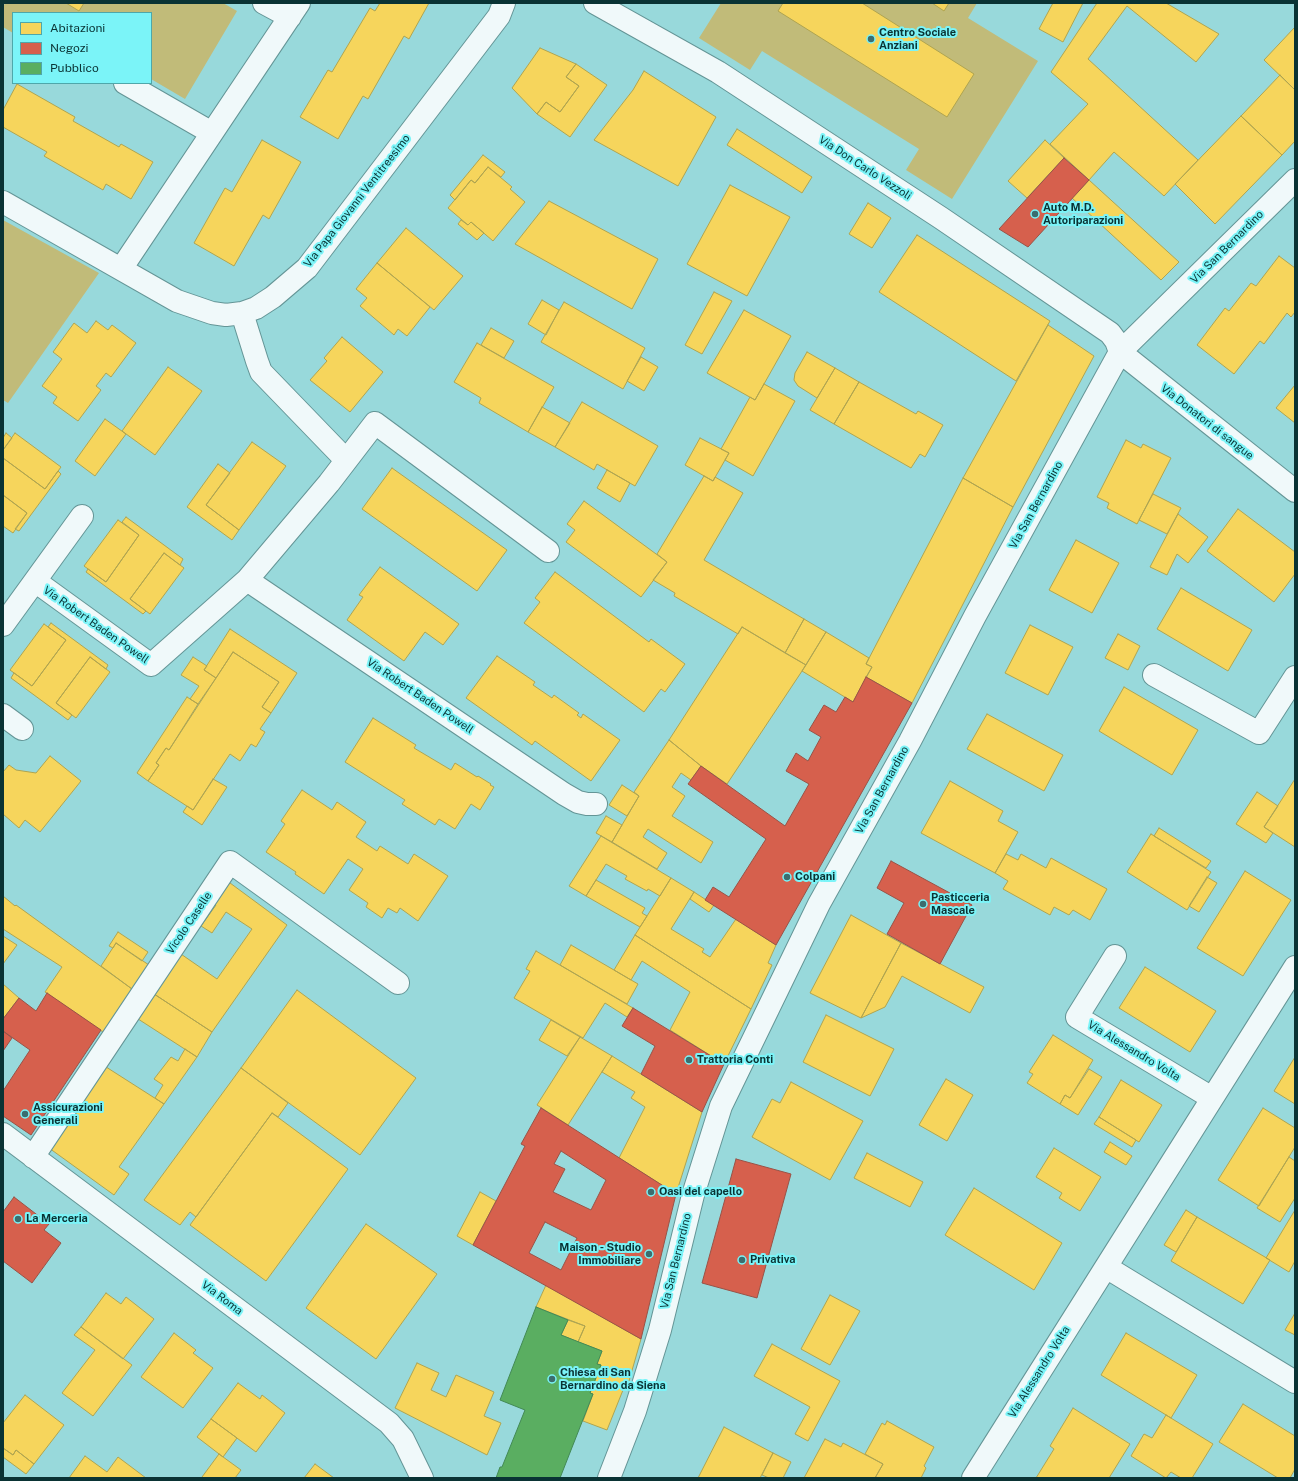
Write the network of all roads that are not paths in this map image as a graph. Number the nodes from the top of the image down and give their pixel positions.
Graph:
1 (264, 3) edge
2 (504, 3) edge
3 (595, 3) edge
4 (295, 10) edge
5 (127, 84) edge
6 (212, 133) junction
7 (1292, 189) edge
8 (3, 202) edge
9 (121, 269) junction
10 (242, 313) junction
11 (1120, 352) junction
12 (346, 460) junction
13 (1295, 491) edge
14 (82, 516) dead end
15 (548, 551) dead end
16 (247, 580) junction
17 (35, 581) junction
18 (3, 625) edge
19 (1154, 675) dead end
20 (1295, 677) edge
21 (3, 715) edge
22 (22, 729) dead end
23 (596, 804) dead end
24 (1115, 956) dead end
25 (1295, 967) edge
26 (398, 983) dead end
27 (1212, 1098) junction
28 (3, 1134) edge
29 (34, 1157) junction
30 (1106, 1267) junction
31 (1295, 1382) edge
32 (422, 1478) edge
33 (609, 1478) edge
34 (972, 1478) edge

1 - 4 street
2 - 10 street, Via Papa Giovanni Ventitreesimo
3 - 11 street, Via Don Carlo Vezzoli
4 - 6 street
5 - 6 street
6 - 9 street
7 - 11 street, Via San Bernardino
8 - 9 street, Via Papa Giovanni Ventitreesimo
9 - 10 street, Via Papa Giovanni Ventitreesimo
10 - 12 street
11 - 13 street, Via Donatori di sangue
11 - 33 street, Via San Bernardino
12 - 15 street, Via Robert Baden Powell
12 - 16 street, Via Robert Baden Powell
14 - 17 street, Via Robert Baden Powell
16 - 17 street, Via Robert Baden Powell
16 - 23 street, Via Robert Baden Powell
17 - 18 street, Via Robert Baden Powell
19 - 20 street
21 - 22 street
24 - 27 street, Via Alessandro Volta
25 - 27 street, Via Alessandro Volta
26 - 29 street, Vicolo Caselle
27 - 30 street, Via Alessandro Volta
28 - 29 street, Via Roma
29 - 32 street, Via Roma
30 - 31 street
30 - 34 street, Via Alessandro Volta

